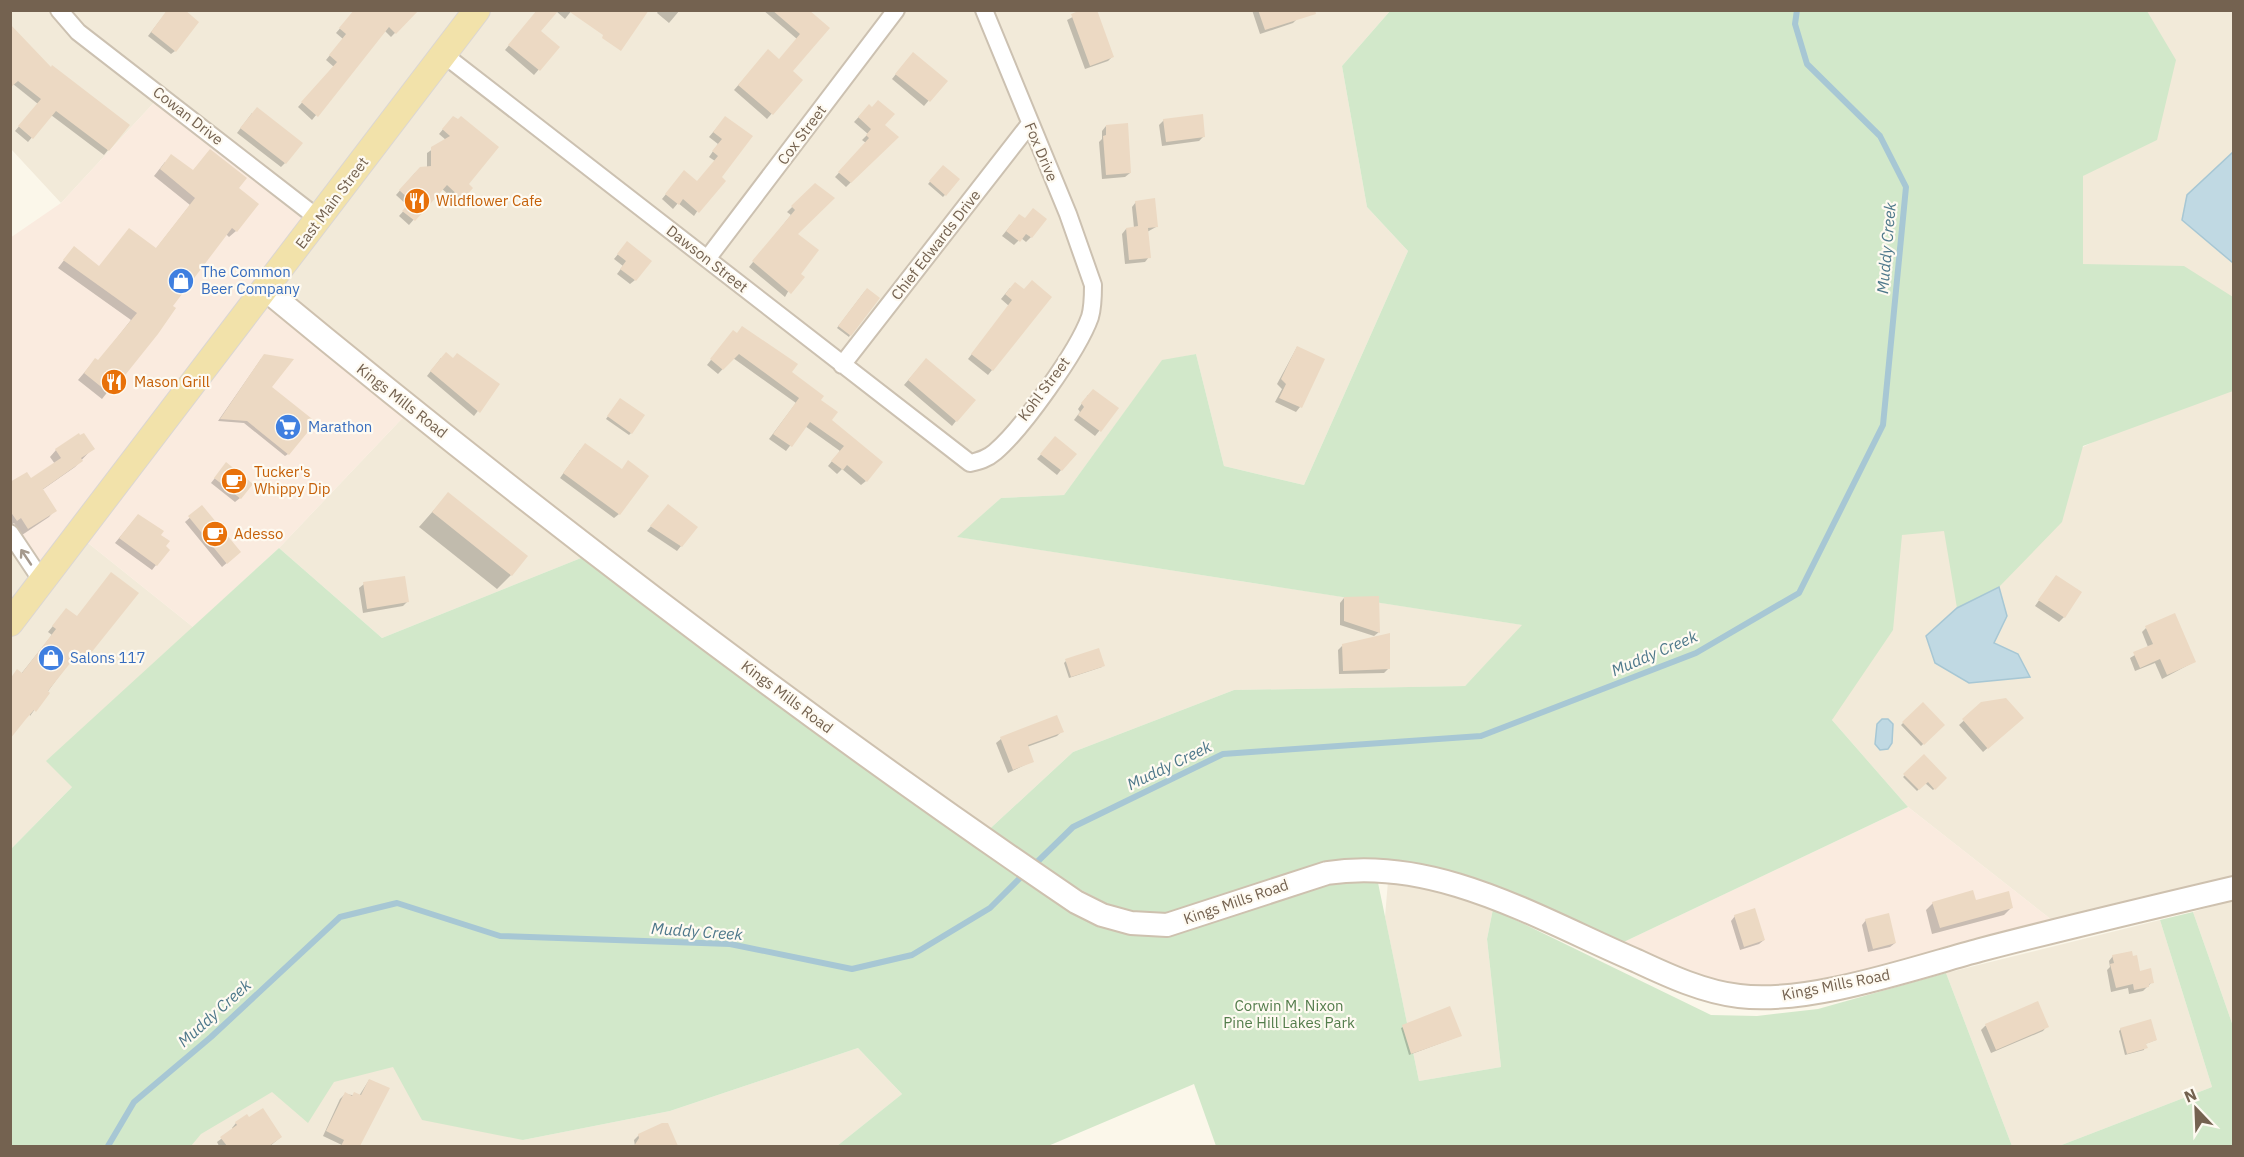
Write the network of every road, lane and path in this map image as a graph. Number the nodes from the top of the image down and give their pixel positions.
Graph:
1 (59, 10) edge
2 (477, 10) edge
3 (896, 10) edge
4 (984, 10) edge
5 (443, 54) junction
6 (1029, 125) junction
7 (319, 219) junction
8 (707, 259) junction
9 (266, 290) junction
10 (1093, 295) joint
11 (843, 365) junction
12 (970, 464) joint
13 (10, 533) edge
14 (42, 581) junction
15 (10, 623) edge
16 (2234, 888) edge

1 - 7 street, Cowan Drive
2 - 5 main road, East Main Street
3 - 8 street, Cox Street
4 - 6 street, Fox Drive
5 - 7 main road, East Main Street
5 - 8 street, Dawson Street
6 - 10 street, Fox Drive
6 - 11 street, Chief Edwards Drive
7 - 9 main road, East Main Street
8 - 11 street, Dawson Street
9 - 14 main road, East Main Street
9 - 16 street, Kings Mills Road
10 - 12 street, Kohl Street
11 - 12 street, Dawson Street
14 -> 13 street
14 - 15 main road, East Main Street

